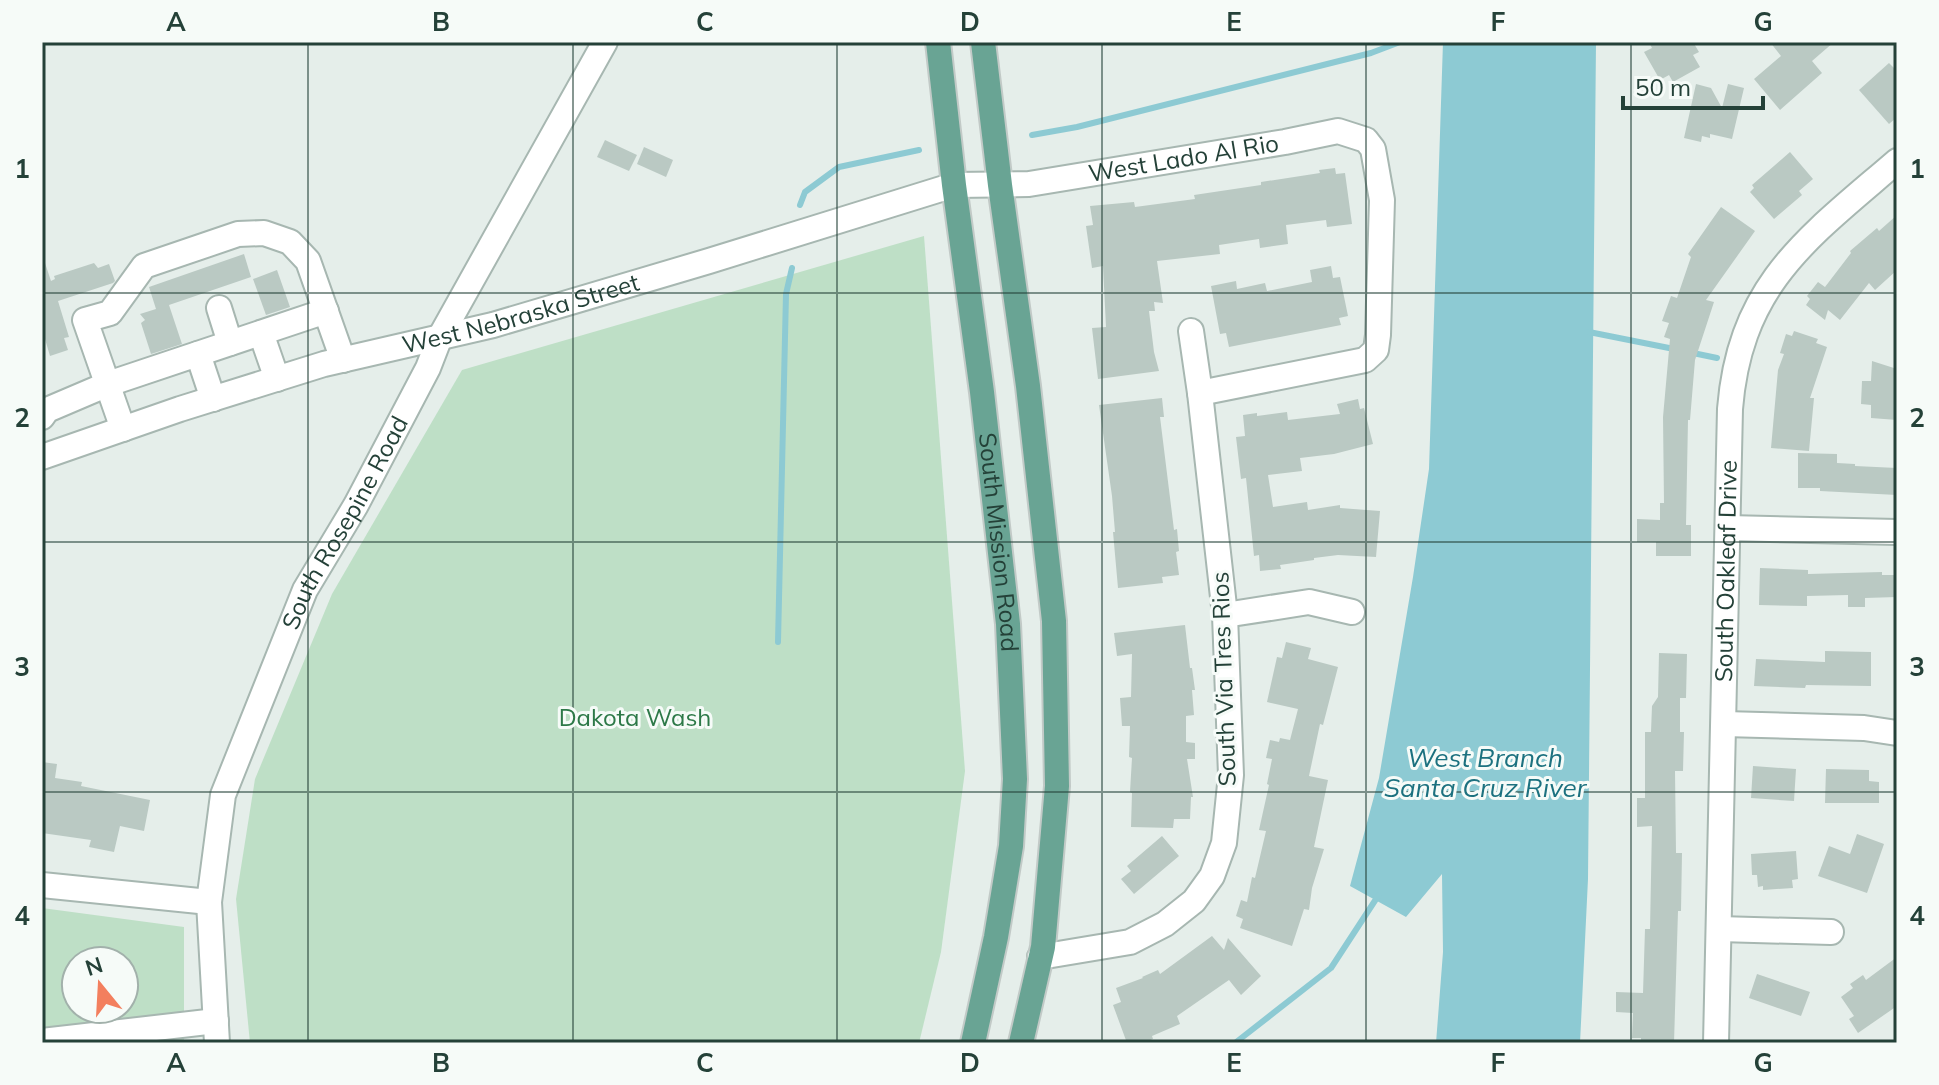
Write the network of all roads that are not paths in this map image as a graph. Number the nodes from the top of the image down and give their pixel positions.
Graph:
1 (605, 42) edge
2 (938, 42) edge
3 (983, 42) edge
4 (1897, 161) edge
5 (954, 185) junction
6 (1000, 185) junction
7 (219, 308) dead end
8 (326, 311) junction
9 (1191, 331) dead end
10 (261, 333) junction
11 (440, 337) junction
12 (230, 343) junction
13 (198, 354) junction
14 (343, 360) junction
15 (277, 379) junction
16 (108, 384) junction
17 (1200, 393) junction
18 (213, 399) junction
19 (44, 407) edge
20 (123, 429) junction
21 (42, 457) edge
22 (1728, 528) junction
23 (1897, 532) edge
24 (1352, 612) dead end
25 (1225, 615) junction
26 (1055, 695) junction
27 (1011, 697) junction
28 (1724, 724) junction
29 (1897, 733) edge
30 (42, 885) edge
31 (209, 902) junction
32 (1719, 929) junction
33 (1831, 932) dead end
34 (1040, 957) junction
35 (216, 1032) edge
36 (42, 1041) edge
37 (973, 1043) edge
38 (1021, 1043) edge
39 (1716, 1043) edge

1 - 11 street, South Rosepine Road
2 - 5 main road, South Mission Road
3 - 6 main road, South Mission Road
4 - 22 street, South Oakleaf Drive
5 - 6 street, West Nebraska Street
5 - 11 street, West Nebraska Street
5 - 27 main road, South Mission Road
6 - 17 street, West Lado Al Rio
6 - 26 main road, South Mission Road
7 - 12 street
8 - 10 street
8 - 14 street
8 - 16 street
9 - 17 street, South Via Tres Rios
10 - 12 street
10 - 15 street
11 - 14 street, West Nebraska Street
11 - 31 street, South Rosepine Road
12 - 13 street
13 - 16 street
13 - 18 street
14 - 15 street, West Nebraska Street
15 - 18 street, West Nebraska Street
16 - 19 street
16 - 20 street
17 - 25 street, South Via Tres Rios
18 - 20 street, West Nebraska Street
20 - 21 street, West Nebraska Street
22 - 23 street
22 - 28 street, South Oakleaf Drive
24 - 25 street
25 - 34 street, South Via Tres Rios
26 - 27 main road
26 - 34 main road, South Mission Road
27 - 37 main road, South Mission Road
28 - 29 street
28 - 32 street, South Oakleaf Drive
30 - 31 street
31 - 35 street, South Rosepine Road
32 - 33 street
32 - 39 street, South Oakleaf Drive
34 - 38 main road, South Mission Road
35 - 36 street

